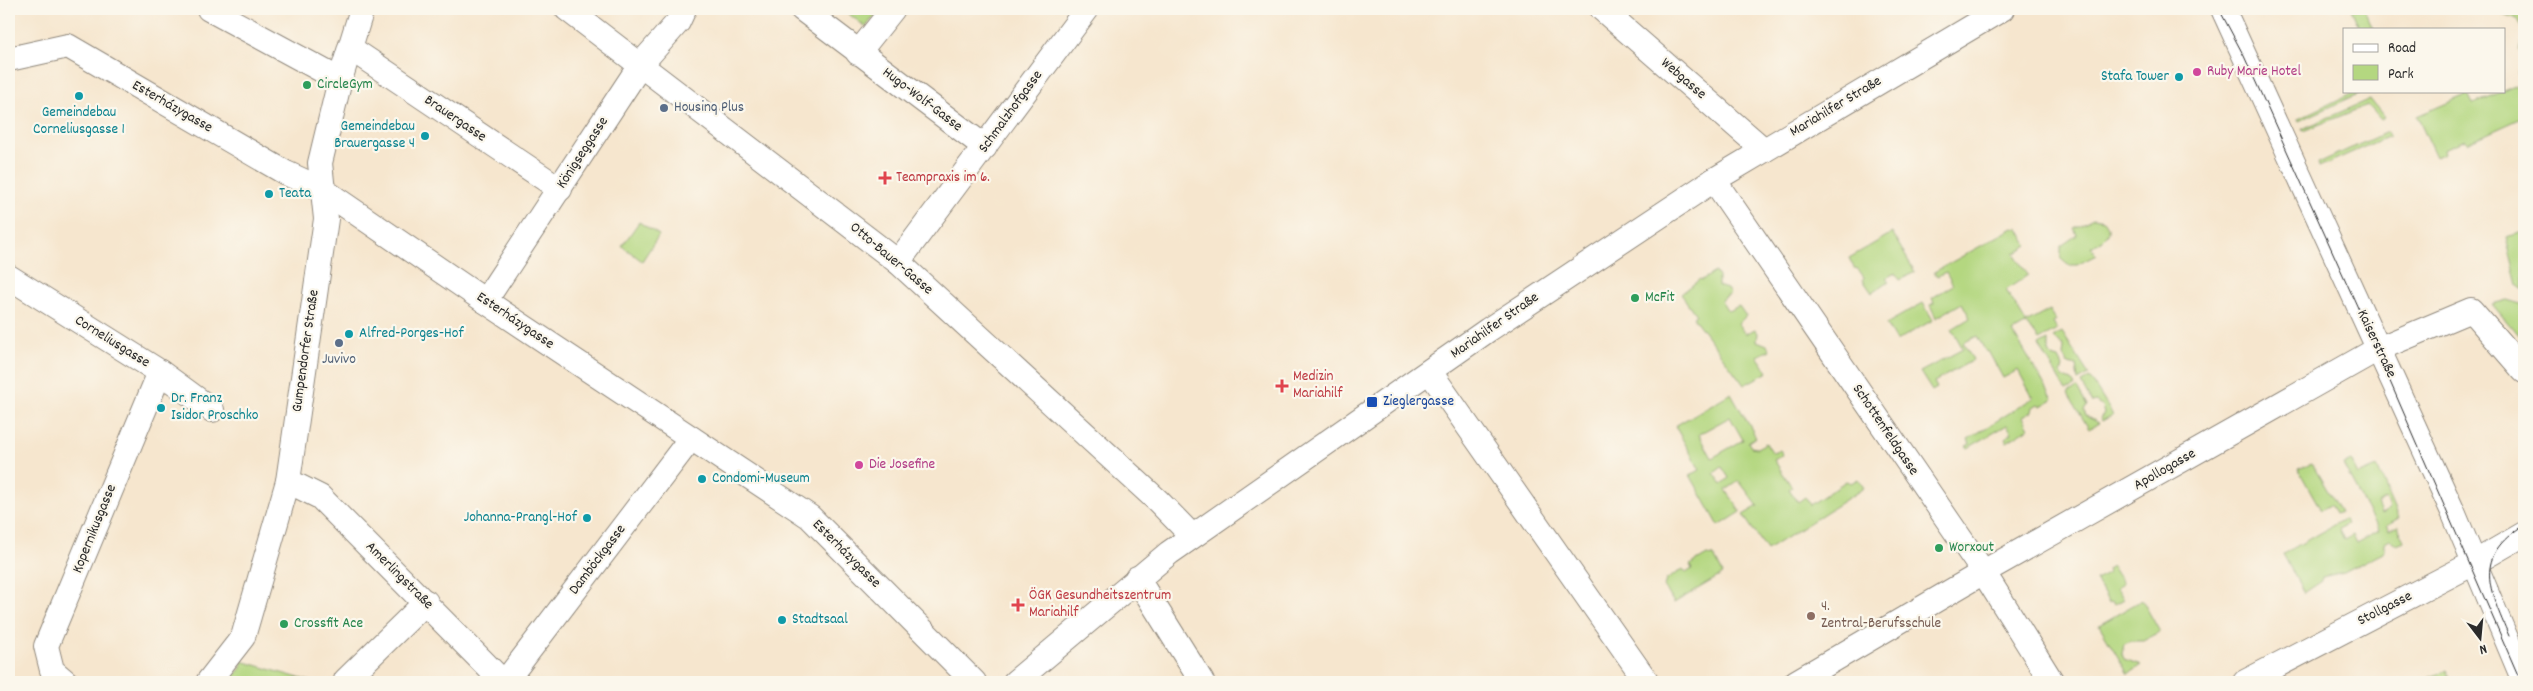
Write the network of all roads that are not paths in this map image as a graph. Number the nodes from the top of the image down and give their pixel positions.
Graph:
1 (210, 9) edge
2 (362, 9) edge
3 (567, 9) edge
4 (684, 9) edge
5 (802, 9) edge
6 (893, 9) edge
7 (1087, 9) edge
8 (1602, 9) edge
9 (2002, 9) edge
10 (2223, 9) edge
11 (350, 48) junction
12 (858, 53) junction
13 (9, 59) edge
14 (641, 64) junction
15 (340, 80) junction
16 (985, 147) junction
17 (1764, 150) junction
18 (1714, 180) junction
19 (560, 189) junction
20 (323, 190) junction
21 (898, 262) junction
22 (9, 277) edge
23 (485, 301) junction
24 (2378, 349) junction
25 (2524, 371) edge
26 (160, 372) junction
27 (1430, 372) junction
28 (212, 410) dead end
29 (691, 438) junction
30 (288, 481) junction
31 (2524, 534) edge
32 (1192, 536) junction
33 (2474, 563) junction
34 (1984, 573) junction
35 (1137, 578) junction
36 (426, 602) junction
37 (346, 680) dead end
38 (2524, 681) edge
39 (66, 682) edge
40 (208, 682) edge
41 (504, 682) edge
42 (974, 682) edge
43 (1015, 682) edge
44 (1202, 682) edge
45 (1647, 682) edge
46 (1796, 682) edge
47 (2052, 682) edge
48 (2244, 682) edge

1 - 15 street
2 - 11 street, Gumpendorfer Straße
3 - 14 street, Otto-Bauer-Gasse
4 - 14 street, Königseggasse
5 - 12 street, Hugo-Wolf-Gasse
6 - 12 street
7 - 16 street, Schmalzhofgasse
8 - 17 street, Webgasse
9 - 17 street, Mariahilfer Straße
10 - 24 street, Kaiserstraße
11 - 15 street, Gumpendorfer Straße
11 - 19 street, Brauergasse
12 - 16 street, Hugo-Wolf-Gasse
13 - 20 street, Esterházygasse
14 - 19 street, Königseggasse
14 - 21 street, Otto-Bauer-Gasse
15 - 20 street, Gumpendorfer Straße
16 - 21 street, Schmalzhofgasse
17 - 18 street, Mariahilfer Straße
18 - 27 street, Mariahilfer Straße
18 - 34 street, Schottenfeldgasse
19 - 23 street, Königseggasse
20 - 23 street, Esterházygasse
20 - 30 street, Gumpendorfer Straße
21 - 32 street, Otto-Bauer-Gasse
22 - 26 street, Corneliusgasse
23 - 29 street, Esterházygasse
24 - 25 street, Apollogasse
24 - 33 street, Kaiserstraße
24 - 34 street, Apollogasse
26 - 28 street, Corneliusgasse
26 - 39 street, Kopernikusgasse
27 - 32 street, Mariahilfer Straße
27 - 45 street
29 - 41 street, Damböckgasse
29 - 42 street, Esterházygasse
30 - 36 street, Amerlingstraße
30 - 40 street, Gumpendorfer Straße
31 - 33 street, Stollgasse
32 - 35 street, Mariahilfer Straße
33 - 38 street, Kaiserstraße
33 - 48 street, Stollgasse
34 - 46 street, Apollogasse
34 - 47 street, Schottenfeldgasse
35 - 43 street, Mariahilfer Straße
35 - 44 street
36 - 37 street
36 - 41 street, Amerlingstraße

